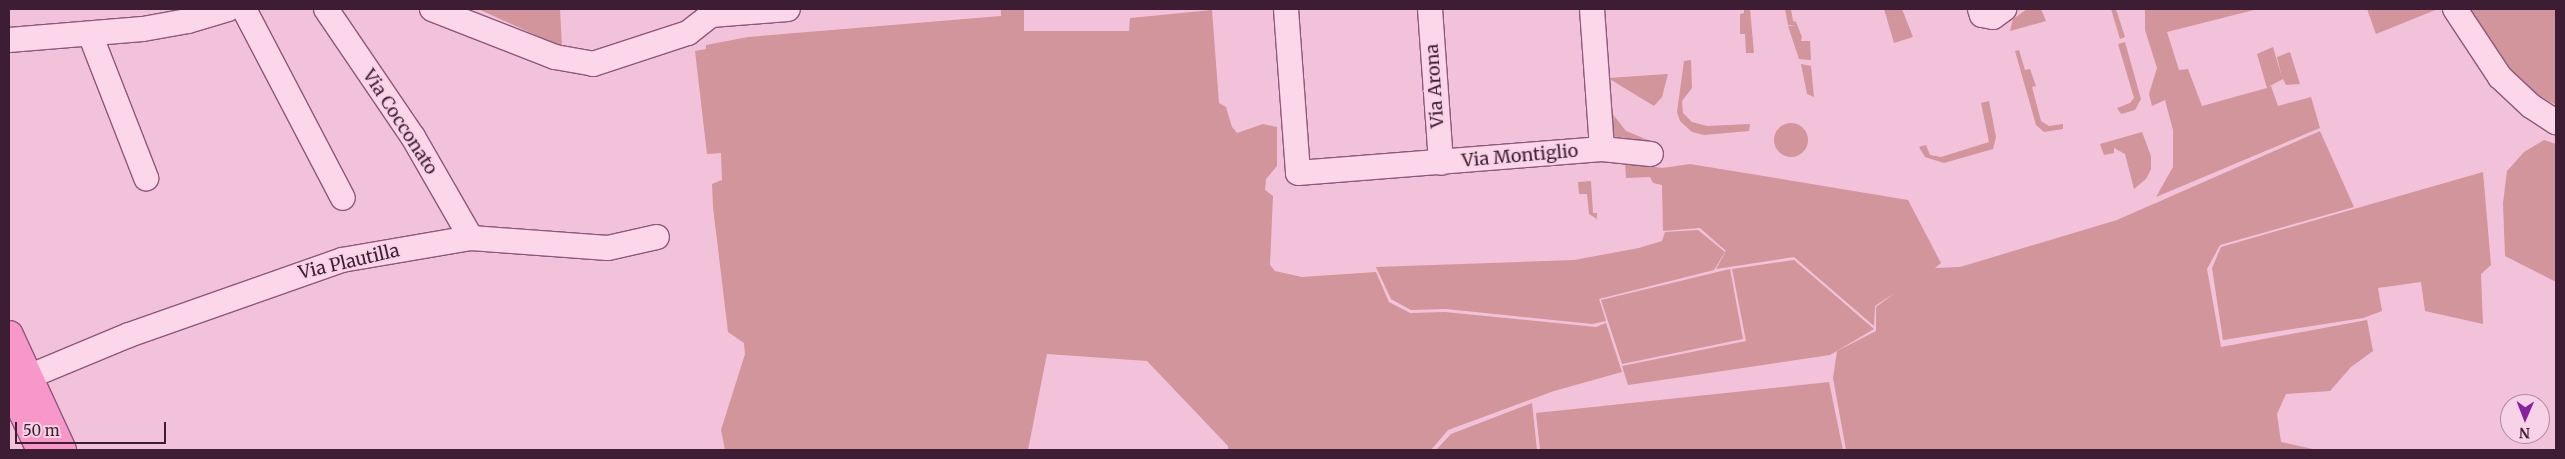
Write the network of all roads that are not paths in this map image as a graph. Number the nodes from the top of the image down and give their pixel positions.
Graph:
1 (228, 9) edge
2 (244, 9) edge
3 (326, 9) edge
4 (432, 9) edge
5 (788, 9) edge
6 (1286, 9) edge
7 (1430, 9) edge
8 (1592, 9) edge
9 (2455, 9) edge
10 (711, 12) edge
11 (90, 34) junction
12 (9, 40) edge
13 (2556, 122) edge
14 (1602, 149) junction
15 (1651, 154) dead end
16 (1441, 163) junction
17 (146, 178) dead end
18 (343, 198) dead end
19 (657, 237) dead end
20 (471, 238) junction
21 (9, 335) edge
22 (14, 383) edge
23 (40, 450) edge
24 (62, 450) edge

1 - 11 street
2 - 18 street
3 - 20 street, Via Cocconato
4 - 10 street
5 - 10 street
6 - 16 street, Via Montiglio
7 - 16 street, Via Arona
8 - 14 street, Via Montiglio
9 - 13 street
11 - 12 street
11 - 17 street
14 - 15 street
14 - 16 street, Via Montiglio
19 - 20 street, Via Plautilla
20 - 22 street, Via Plautilla
21 - 22 main road
22 - 23 main road
22 - 24 main road

